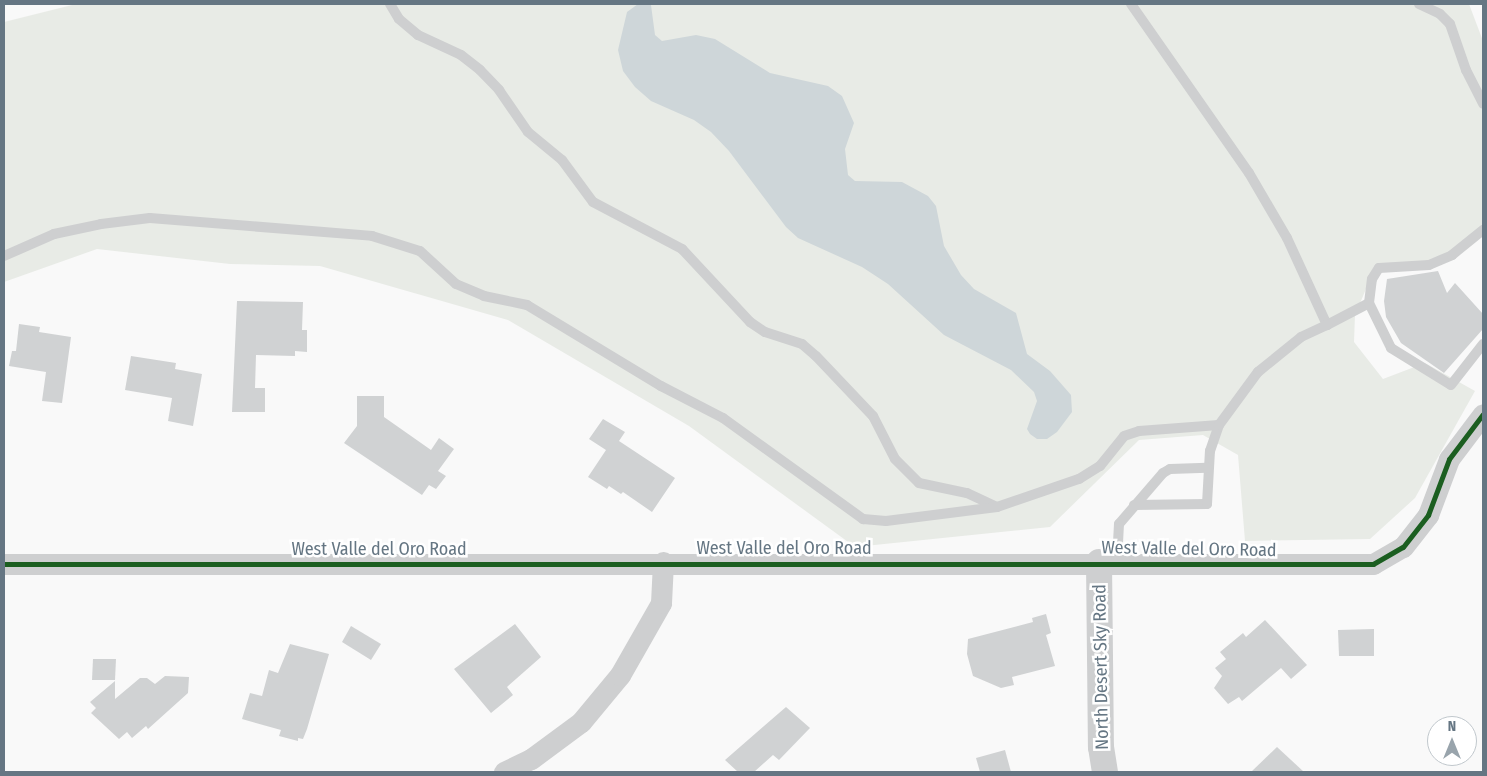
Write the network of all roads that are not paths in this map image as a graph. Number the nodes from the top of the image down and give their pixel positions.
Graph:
1 (390, 4) edge
2 (1131, 4) edge
3 (1419, 4) edge
4 (1483, 104) edge
5 (1483, 230) edge
6 (4, 256) edge
7 (1369, 303) junction
8 (1327, 325) junction
9 (1483, 344) edge
10 (1483, 414) edge
11 (1220, 425) junction
12 (1207, 468) junction
13 (1134, 505) junction
14 (997, 507) junction
15 (662, 562) junction
16 (1108, 562) junction
17 (4, 564) edge
18 (504, 772) edge
19 (1105, 772) edge

1 - 14 lane
2 - 8 lane
3 - 4 lane
5 - 7 lane
6 - 14 lane
7 - 8 lane
7 - 9 lane
8 - 11 lane
10 - 16 street, West Valle del Oro Road
11 - 12 lane
11 - 14 lane
12 - 13 lane
12 - 13 lane
13 - 16 lane
15 - 16 street, West Valle del Oro Road
15 - 17 street, West Valle del Oro Road
15 - 18 street
16 - 19 street, North Desert Sky Road

